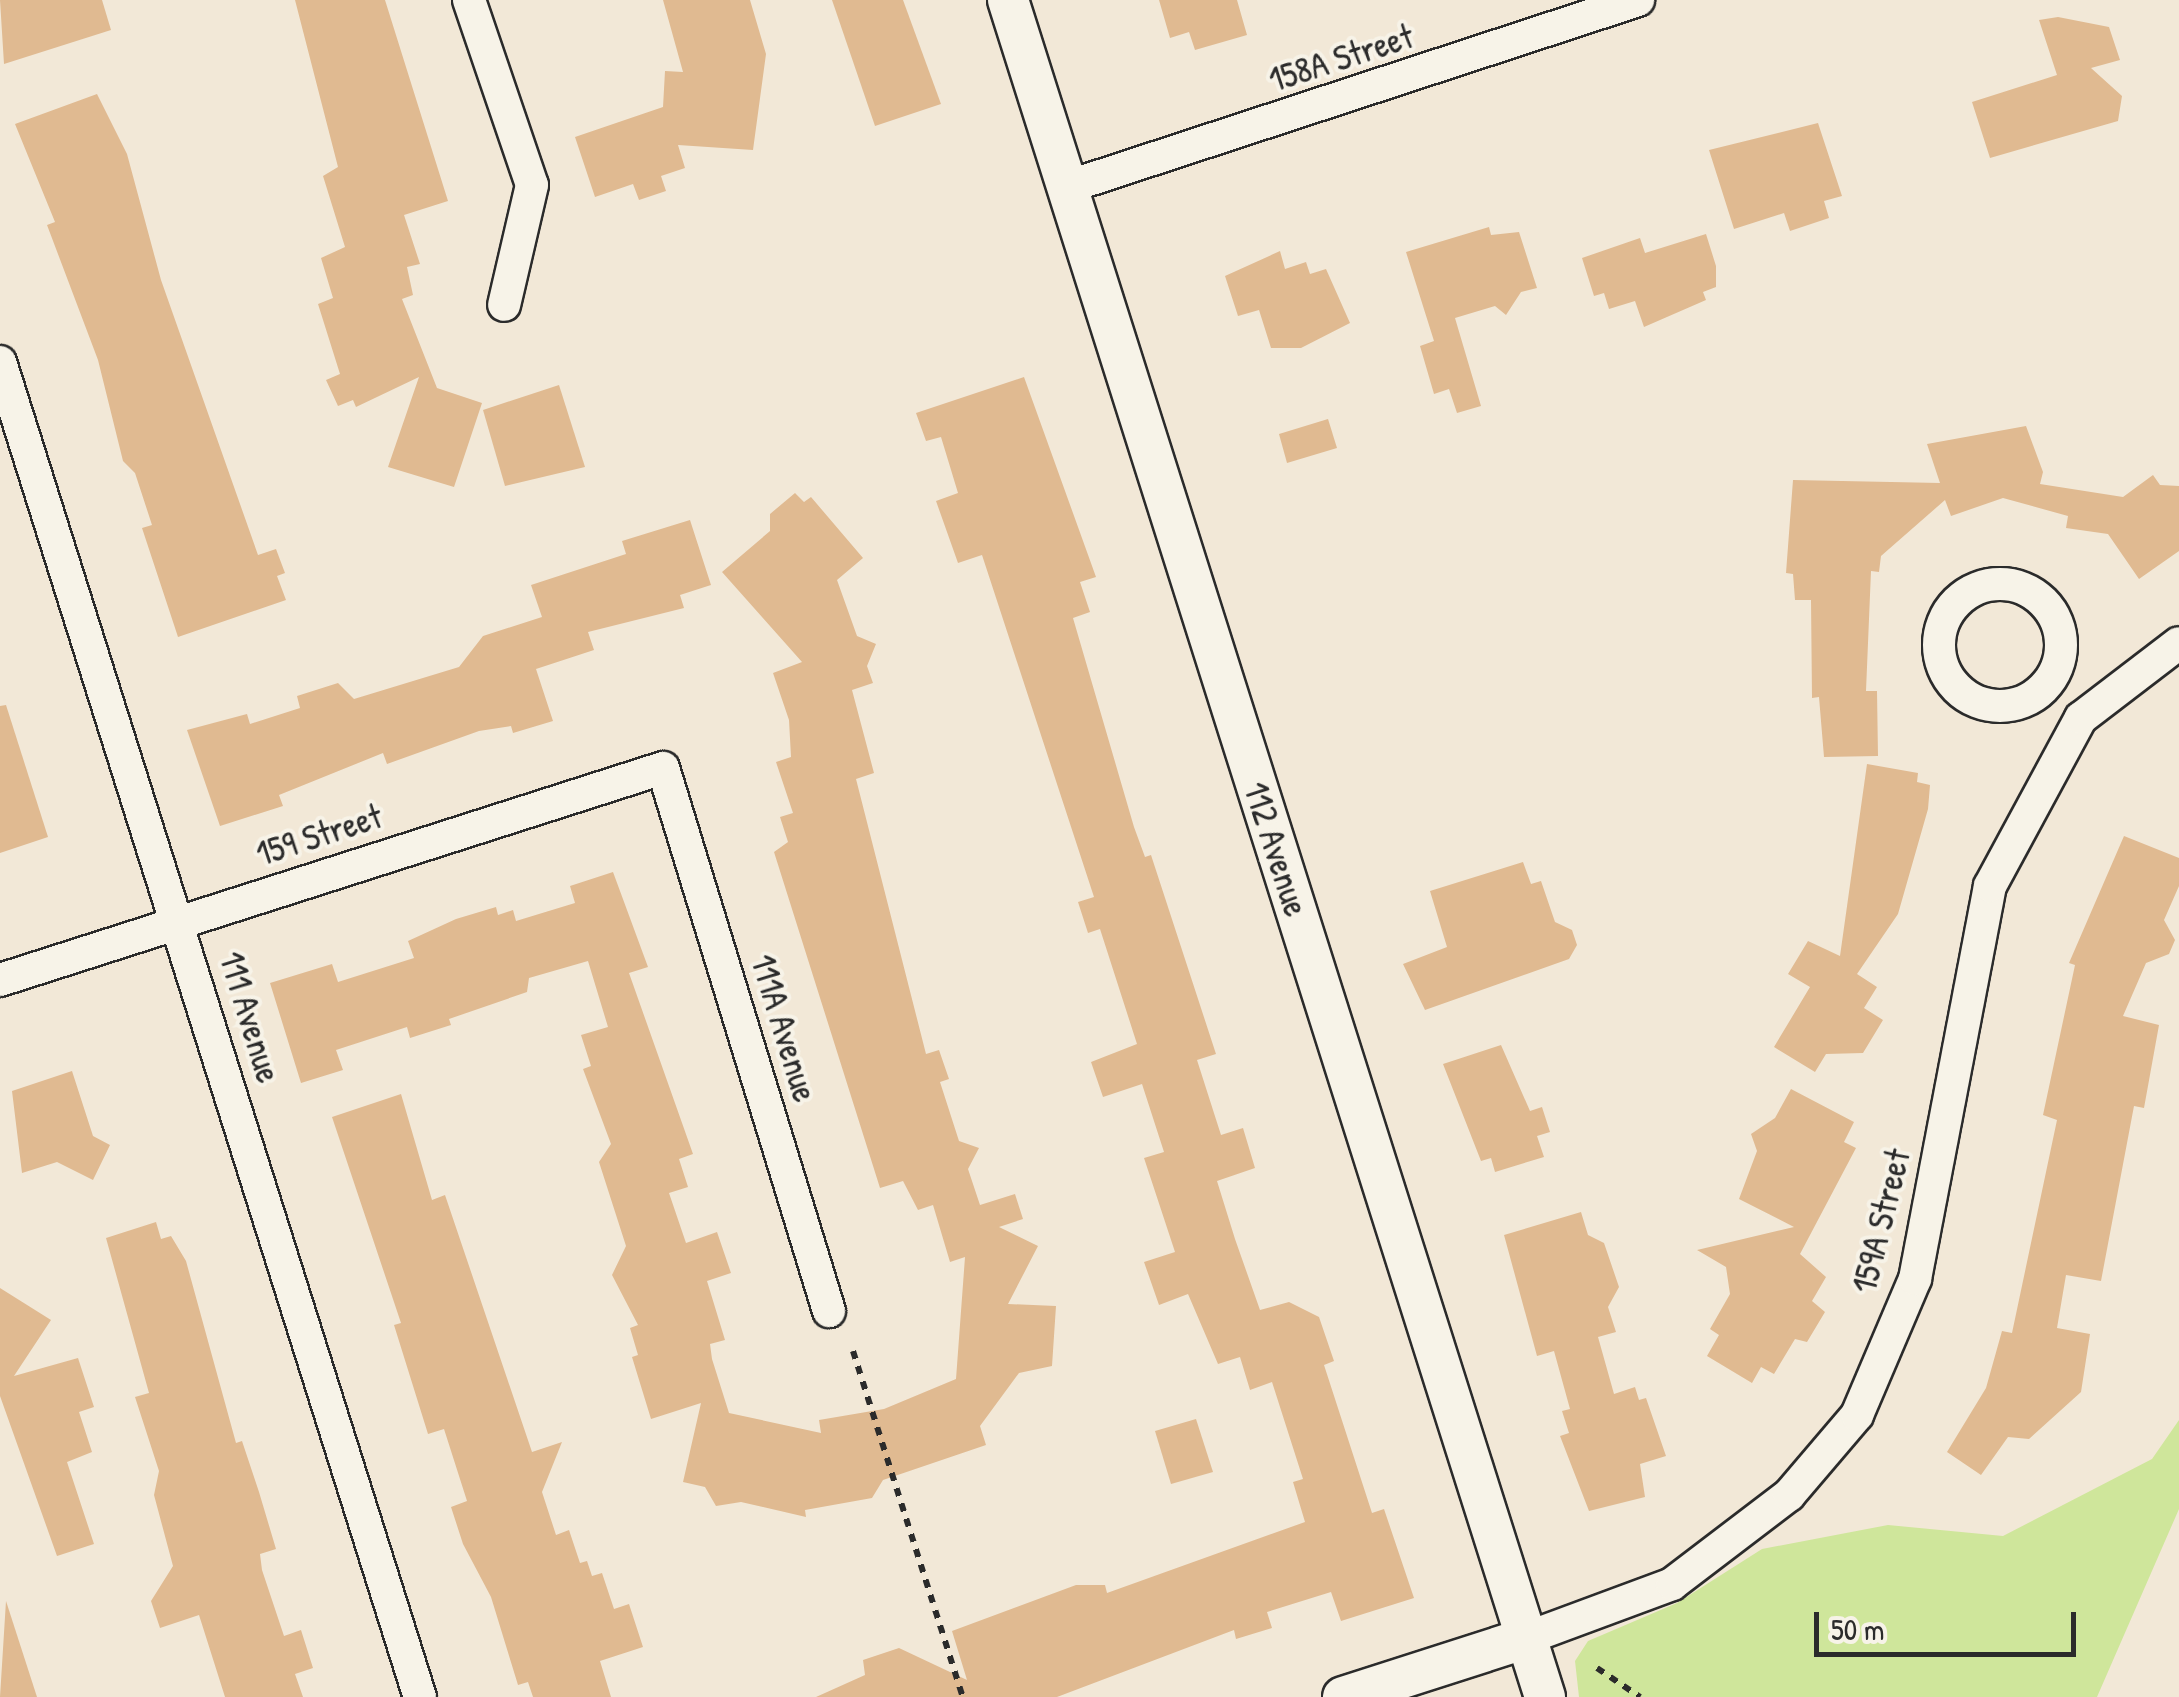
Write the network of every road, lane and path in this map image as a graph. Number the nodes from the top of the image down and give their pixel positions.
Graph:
1 (468, 0) edge
2 (1008, 0) edge
3 (1638, 0) edge
4 (1067, 188) junction
5 (504, 305) dead end
6 (0, 362) edge
7 (2179, 644) edge
8 (2051, 680) dead end
9 (2081, 718) junction
10 (663, 768) joint
11 (178, 922) junction
12 (0, 980) edge
13 (830, 1311) dead end
14 (853, 1351) dead end
15 (1527, 1638) junction
16 (1597, 1668) dead end
17 (420, 1697) edge
18 (963, 1697) edge
19 (1343, 1697) edge
20 (1546, 1697) edge
21 (1640, 1697) edge

1 - 5 street
2 - 4 street, 112 Avenue
3 - 4 street, 158A Street
4 - 15 street, 112 Avenue
6 - 11 street, 111 Avenue
7 - 9 street, 159A Street
8 - 9 street
9 - 15 street, 159A Street
10 - 11 street, 159 Street
10 - 13 street, 111A Avenue
11 - 12 street, 159 Street
11 - 17 street, 111 Avenue
14 - 18 path
15 - 19 street
15 - 20 street, 112 Avenue
16 - 21 path

